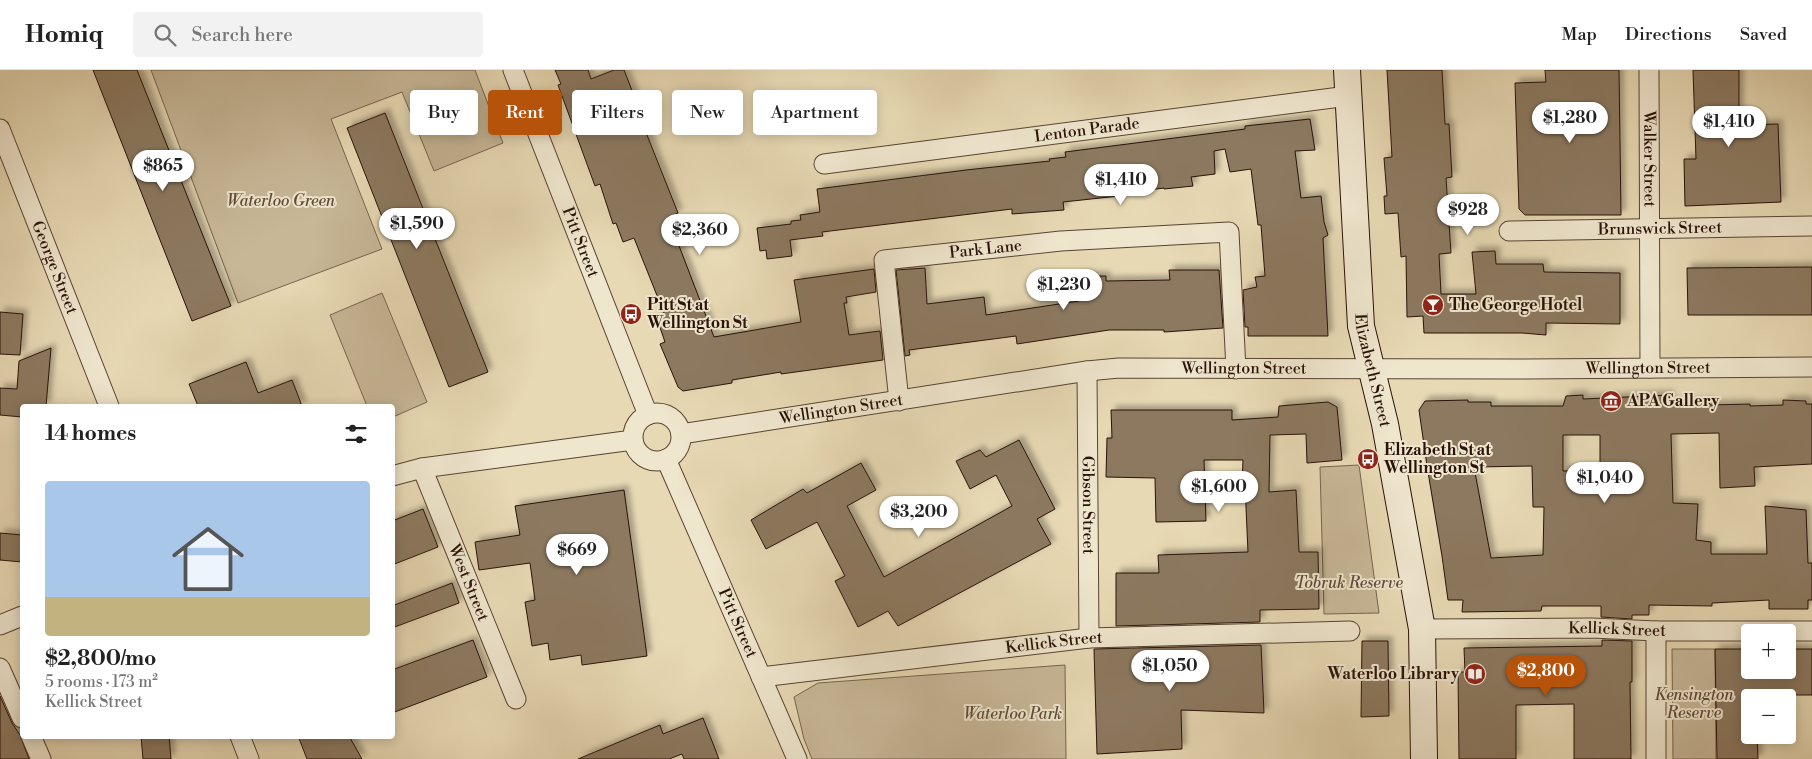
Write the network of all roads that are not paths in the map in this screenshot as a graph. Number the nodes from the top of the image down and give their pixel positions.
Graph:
1 (513, 70) edge
2 (1347, 70) edge
3 (1649, 70) edge
4 (1348, 96) junction
5 (0, 129) edge
6 (824, 164) dead end
7 (1812, 226) edge
8 (1650, 229) junction
9 (1509, 231) dead end
10 (1812, 367) edge
11 (1650, 368) junction
12 (1236, 369) junction
13 (1371, 369) junction
14 (1087, 371) junction
15 (899, 402) junction
16 (108, 404) edge
17 (648, 415) junction
18 (681, 434) junction
19 (633, 440) junction
20 (666, 459) junction
21 (422, 468) junction
22 (395, 475) edge
23 (20, 617) edge
24 (0, 625) edge
25 (1422, 630) junction
26 (1350, 631) dead end
27 (1656, 631) junction
28 (1812, 631) edge
29 (1089, 638) junction
30 (0, 668) edge
31 (761, 677) junction
32 (516, 699) dead end
33 (20, 713) edge
34 (32, 739) edge
35 (241, 739) edge
36 (41, 759) edge
37 (249, 759) edge
38 (797, 759) edge
39 (1424, 759) edge
40 (1656, 759) edge

1 - 17 street, Pitt Street
2 - 4 main road, Elizabeth Street
3 - 8 street, Walker Street
4 - 6 street, Lenton Parade
4 - 13 main road, Elizabeth Street
5 - 16 street, George Street
7 - 8 street, Brunswick Street
8 - 9 street, Brunswick Street
8 - 11 street, Walker Street
10 - 11 street, Wellington Street
11 - 13 street, Wellington Street
12 - 13 street, Wellington Street
12 - 14 street, Wellington Street
12 - 15 street, Park Lane
13 - 25 main road, Elizabeth Street
14 - 15 street, Wellington Street
14 - 29 street, Gibson Street
15 - 18 street, Wellington Street
17 - 18 street
17 - 19 street
18 - 20 street
19 - 20 street
19 - 21 street
20 - 31 street, Pitt Street
21 - 22 street
21 - 32 street, West Street
23 - 24 street
25 - 27 street, Kellick Street
25 - 39 main road, Elizabeth Street
26 - 29 street, Kellick Street
27 - 28 street, Kellick Street
27 - 40 street
29 - 31 street, Kellick Street
30 - 33 street
31 - 38 street, Pitt Street
34 - 36 street
35 - 37 street

